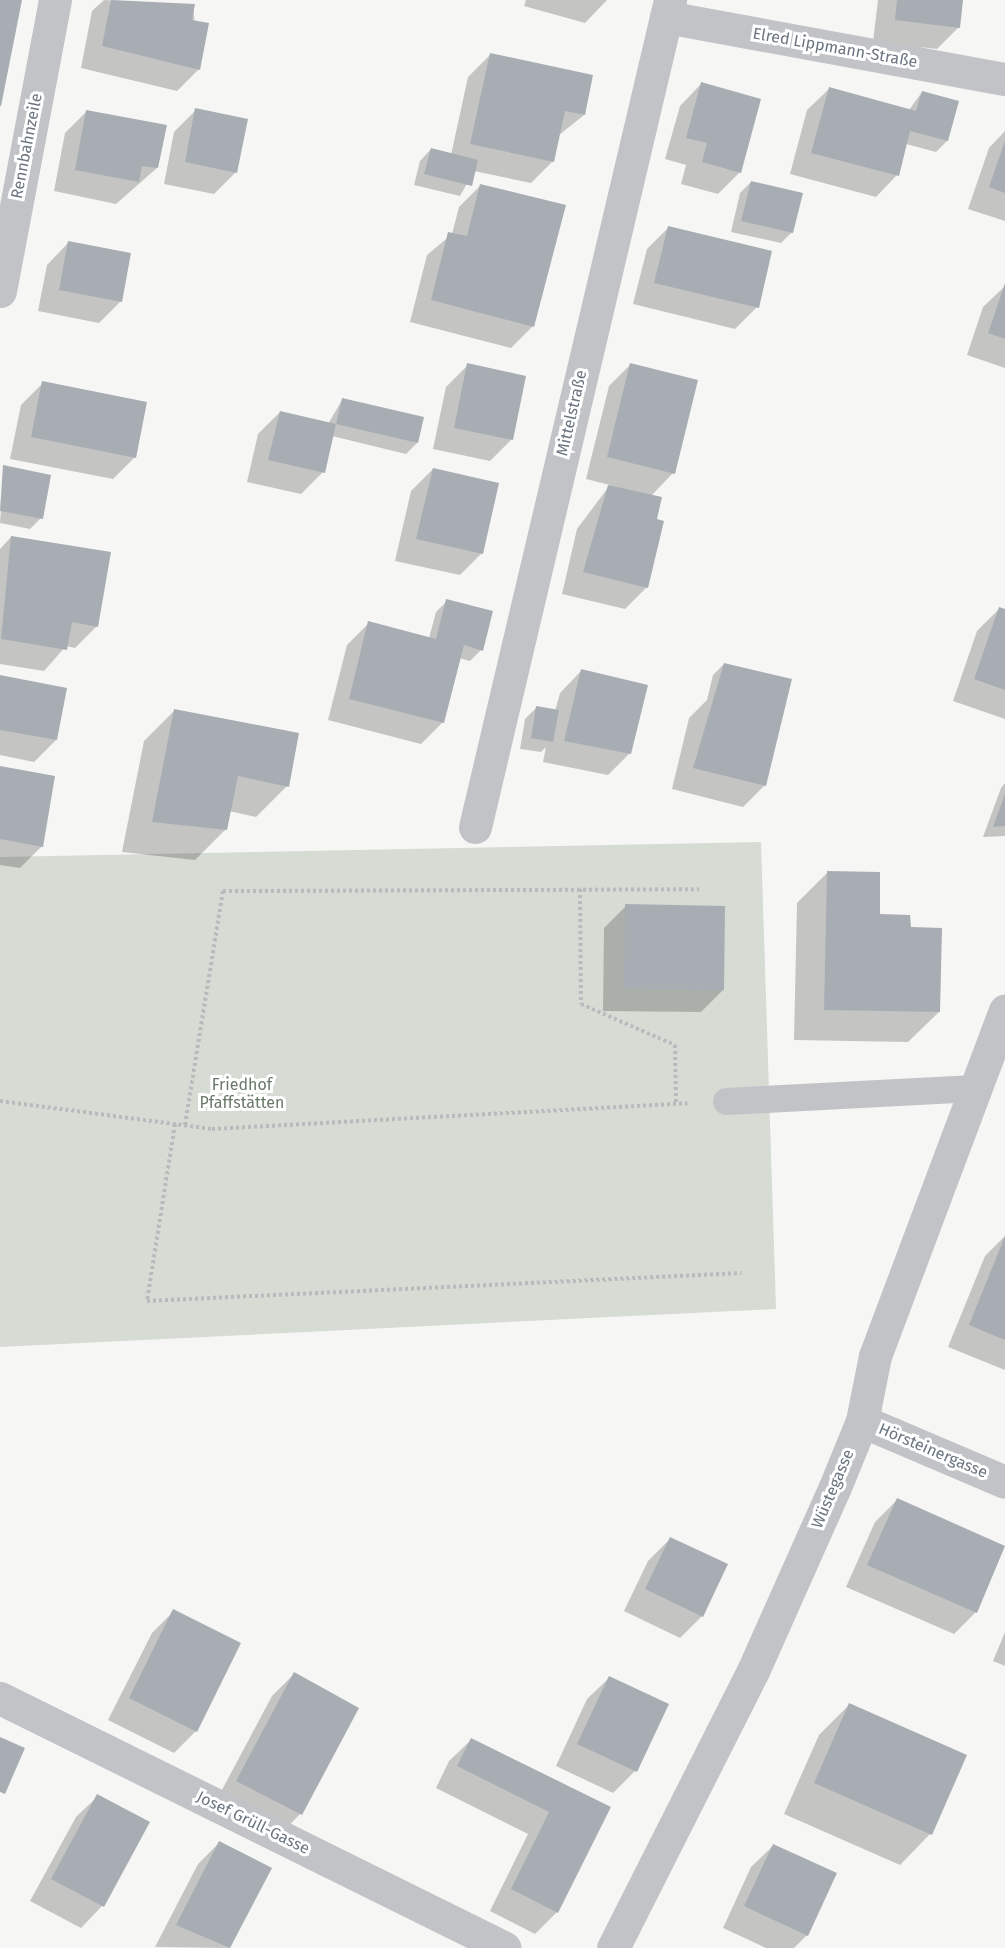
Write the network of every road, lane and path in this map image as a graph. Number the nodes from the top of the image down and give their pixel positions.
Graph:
1 (55, 0) edge
2 (668, 9) edge
3 (1005, 79) edge
4 (0, 291) edge
5 (475, 826) dead end
6 (580, 889) junction
7 (699, 889) dead end
8 (1005, 1011) edge
9 (975, 1088) junction
10 (0, 1101) edge
11 (726, 1101) joint
12 (676, 1104) junction
13 (175, 1124) junction
14 (185, 1125) junction
15 (741, 1273) dead end
16 (862, 1421) junction
17 (1005, 1482) edge
18 (0, 1698) edge
19 (505, 1948) edge
20 (614, 1948) edge

1 - 4 street, Rennbahnzeile
2 - 3 street, Elred Lippmann-Straße
2 - 5 street, Mittelstraße
6 - 7 path
6 - 12 path
6 - 14 path
8 - 9 street, Wüstegasse
9 - 11 lane
9 - 16 street, Wüstegasse
10 - 13 path
11 - 12 path
12 - 14 path
13 - 14 path
13 - 15 path
16 - 17 street, Hörsteinergasse
16 - 20 street, Wüstegasse
18 - 19 street, Josef Grüll-Gasse

